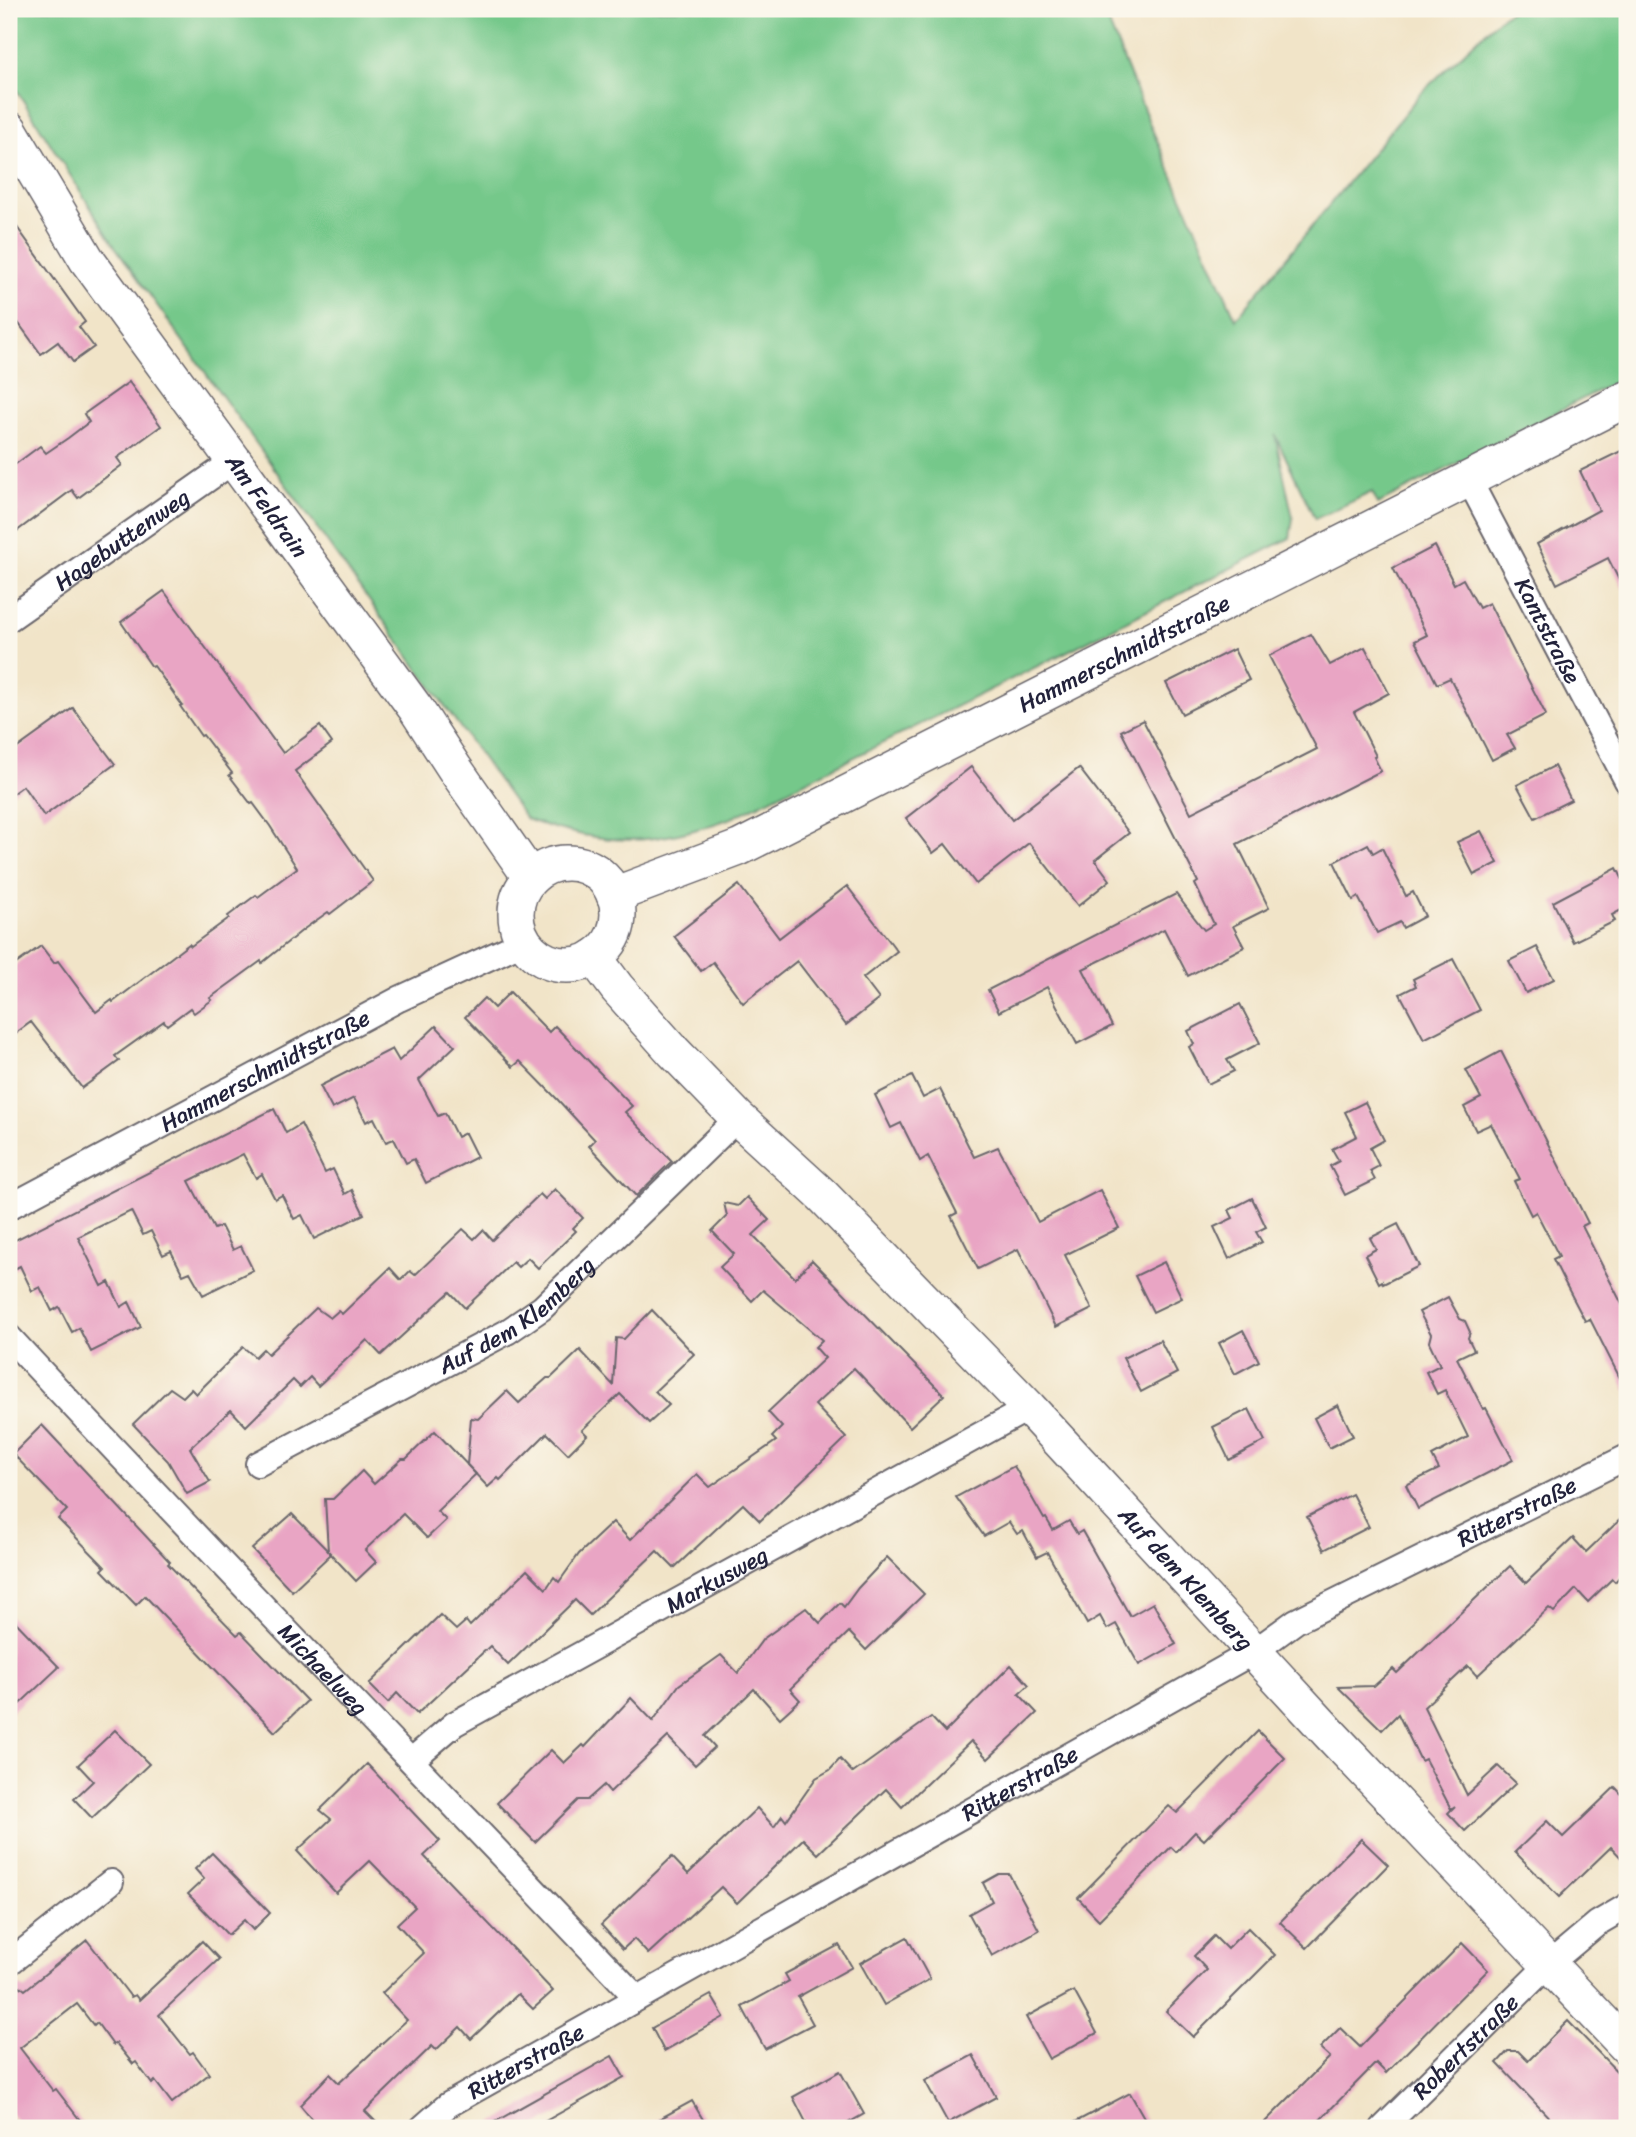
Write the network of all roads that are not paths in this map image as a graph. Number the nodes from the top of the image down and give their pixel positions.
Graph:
1 (9, 129) edge
2 (1627, 399) edge
3 (234, 460) junction
4 (1469, 480) junction
5 (9, 619) edge
6 (1627, 781) edge
7 (531, 878) junction
8 (614, 895) junction
9 (525, 941) junction
10 (594, 957) junction
11 (738, 1118) junction
12 (9, 1207) edge
13 (9, 1338) edge
14 (1029, 1408) junction
15 (1627, 1457) edge
16 (258, 1464) dead end
17 (1255, 1651) junction
18 (412, 1760) junction
19 (111, 1882) dead end
20 (1627, 1906) edge
21 (9, 1963) edge
22 (1548, 1965) junction
23 (636, 1998) junction
24 (1627, 2047) edge
25 (422, 2128) edge
26 (1383, 2128) edge

1 - 3 street, Am Feldrain
2 - 4 street, Hammerschmidtstraße
3 - 5 street, Hagebuttenweg
3 - 7 street, Am Feldrain
4 - 6 street, Kantstraße
4 - 8 street, Hammerschmidtstraße
7 - 8 street
7 - 9 street
8 - 10 street
9 - 10 street
9 - 12 street, Hammerschmidtstraße
10 - 11 street, Auf dem Klemberg
11 - 14 street, Auf dem Klemberg
11 - 16 street, Auf dem Klemberg
13 - 18 street, Michaelweg
14 - 17 street, Auf dem Klemberg
14 - 18 street, Markusweg
15 - 17 street, Ritterstraße
17 - 22 street, Auf dem Klemberg
17 - 23 street, Ritterstraße
18 - 23 street, Michaelweg
19 - 21 street
20 - 22 street, Robertstraße
22 - 24 street, Auf dem Klemberg
22 - 26 street, Robertstraße
23 - 25 street, Ritterstraße

